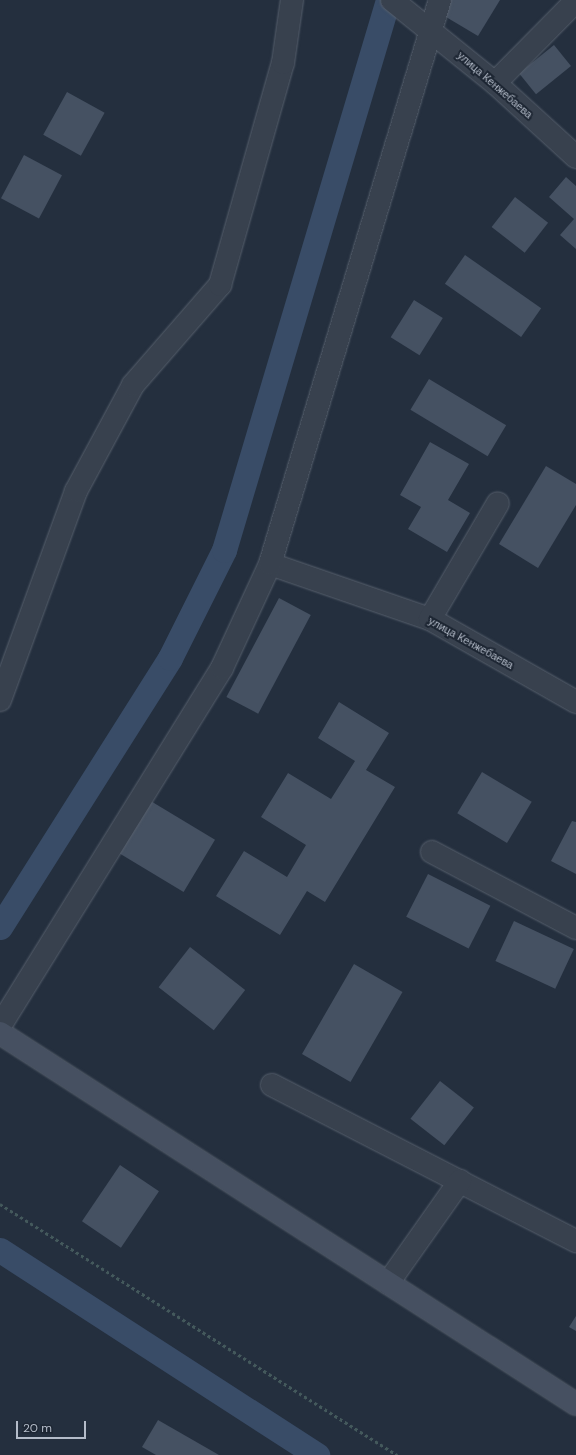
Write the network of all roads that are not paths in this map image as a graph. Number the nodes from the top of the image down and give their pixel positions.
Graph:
1 (292, 0) edge
2 (392, 0) edge
3 (440, 0) edge
4 (576, 1) edge
5 (432, 32) junction
6 (495, 82) junction
7 (576, 157) edge
8 (498, 503) dead end
9 (270, 564) junction
10 (430, 619) junction
11 (0, 700) edge
12 (576, 702) edge
13 (432, 852) dead end
14 (576, 928) edge
15 (0, 1026) edge
16 (0, 1033) edge
17 (272, 1086) dead end
18 (460, 1181) junction
19 (576, 1240) edge
20 (388, 1283) junction
21 (576, 1404) edge

1 - 11 street
2 - 5 street, улица Кенжебаева
3 - 5 street
4 - 6 street
5 - 6 street, улица Кенжебаева
5 - 9 street
6 - 7 street, улица Кенжебаева
8 - 10 street
9 - 10 street, улица Кенжебаева
9 - 15 street
10 - 12 street, улица Кенжебаева
13 - 14 street
16 - 20 main road
17 - 18 street
18 - 19 street
18 - 20 street
20 - 21 main road

